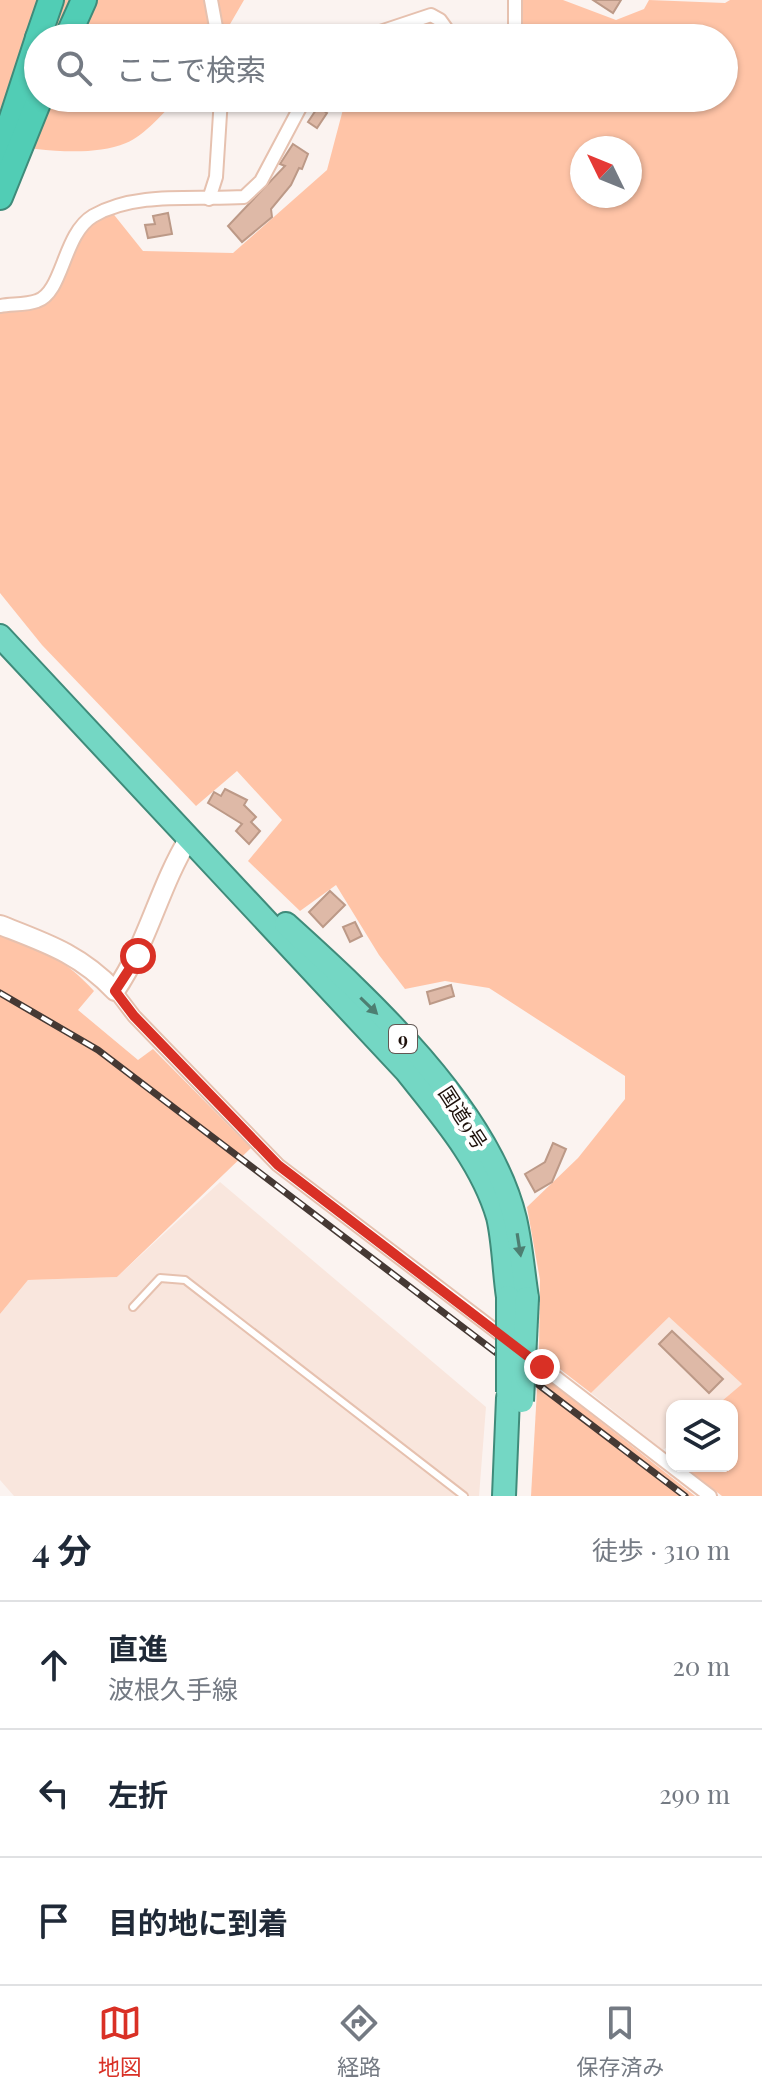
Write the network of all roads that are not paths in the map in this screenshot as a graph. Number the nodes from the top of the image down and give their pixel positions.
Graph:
1 (51, 0) edge
2 (66, 0) edge
3 (84, 0) edge
4 (211, 0) edge
5 (515, 0) edge
6 (43, 24) edge
7 (57, 24) edge
8 (73, 24) edge
9 (215, 24) edge
10 (404, 24) edge
11 (443, 24) edge
12 (515, 24) edge
13 (24, 81) edge
14 (24, 106) edge
15 (34, 112) edge
16 (220, 112) edge
17 (298, 112) edge
18 (0, 155) edge
19 (0, 166) edge
20 (0, 197) edge
21 (209, 199) junction
22 (0, 306) edge
23 (0, 636) edge
24 (189, 838) junction
25 (0, 925) edge
26 (115, 991) junction
27 (133, 1307) dead end
28 (515, 1399) junction
29 (463, 1496) edge
30 (504, 1496) edge
31 (516, 1496) edge
32 (710, 1496) edge

1 - 6 highway
2 - 7 highway
3 - 8 highway
4 - 9 street
5 - 12 street
10 - 11 street
13 - 18 highway
14 - 19 highway
15 - 20 highway
16 - 21 street
17 - 21 street
21 - 22 street
23 - 24 highway, 国道9号 / 9
24 - 26 main road
24 - 28 highway, 国道9号 / 9, bridge
25 - 26 main road
26 - 32 street
27 - 29 lane
28 - 30 highway, 国道9号 / 9
28 - 31 highway, 国道9号 / 9

